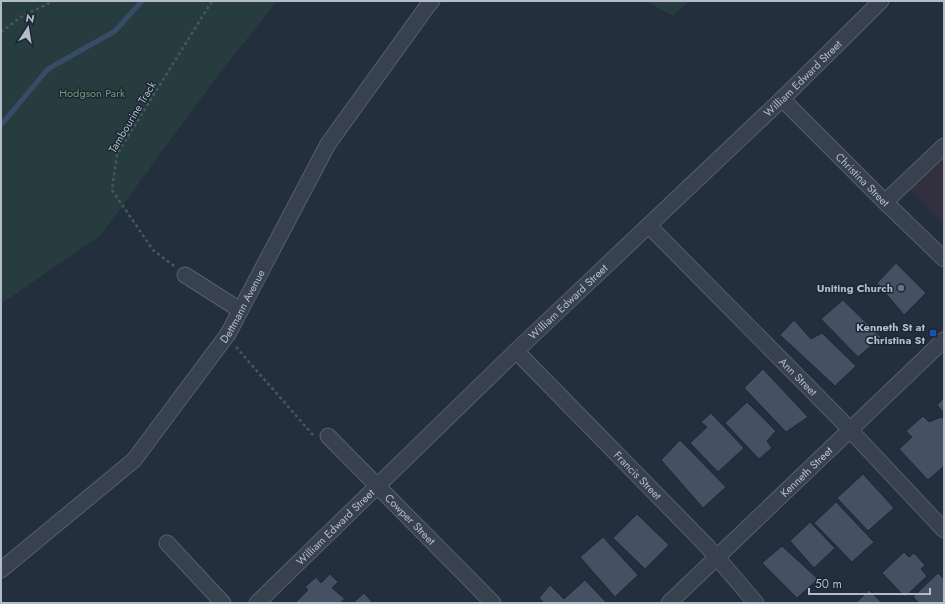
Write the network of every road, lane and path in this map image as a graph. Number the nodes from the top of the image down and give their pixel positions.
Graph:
1 (54, 1) edge
2 (212, 1) edge
3 (432, 1) edge
4 (881, 1) edge
5 (1, 32) edge
6 (782, 98) junction
7 (944, 146) edge
8 (884, 202) junction
9 (649, 226) junction
10 (944, 259) edge
11 (185, 275) joint
12 (240, 310) junction
13 (226, 336) junction
14 (944, 340) edge
15 (516, 351) junction
16 (851, 431) junction
17 (323, 439) joint
18 (377, 486) junction
19 (944, 530) edge
20 (167, 543) dead end
21 (717, 558) junction
22 (1, 570) edge
23 (224, 603) edge
24 (257, 603) edge
25 (493, 603) edge
26 (669, 603) edge
27 (756, 603) edge

1 - 5 path
2 - 11 path, Tambourine Track
3 - 12 street, Dettmann Avenue
4 - 6 street, William Edward Street
6 - 8 street, Christina Street
6 - 9 street, William Edward Street
7 - 8 street
8 - 10 street, Christina Street
9 - 15 street, William Edward Street
9 - 16 street, Ann Street
11 - 12 street
12 - 13 street, Dettmann Avenue
13 - 17 path
13 - 22 street, Dettmann Avenue
14 - 16 street, Kenneth Street
15 - 18 street, William Edward Street
15 - 21 street, Francis Street
16 - 19 street, Ann Street
16 - 21 street, Kenneth Street
17 - 18 street, Cowper Street
18 - 24 street, William Edward Street
18 - 25 street, Cowper Street
20 - 23 street
21 - 26 street, Kenneth Street
21 - 27 street, Francis Street

